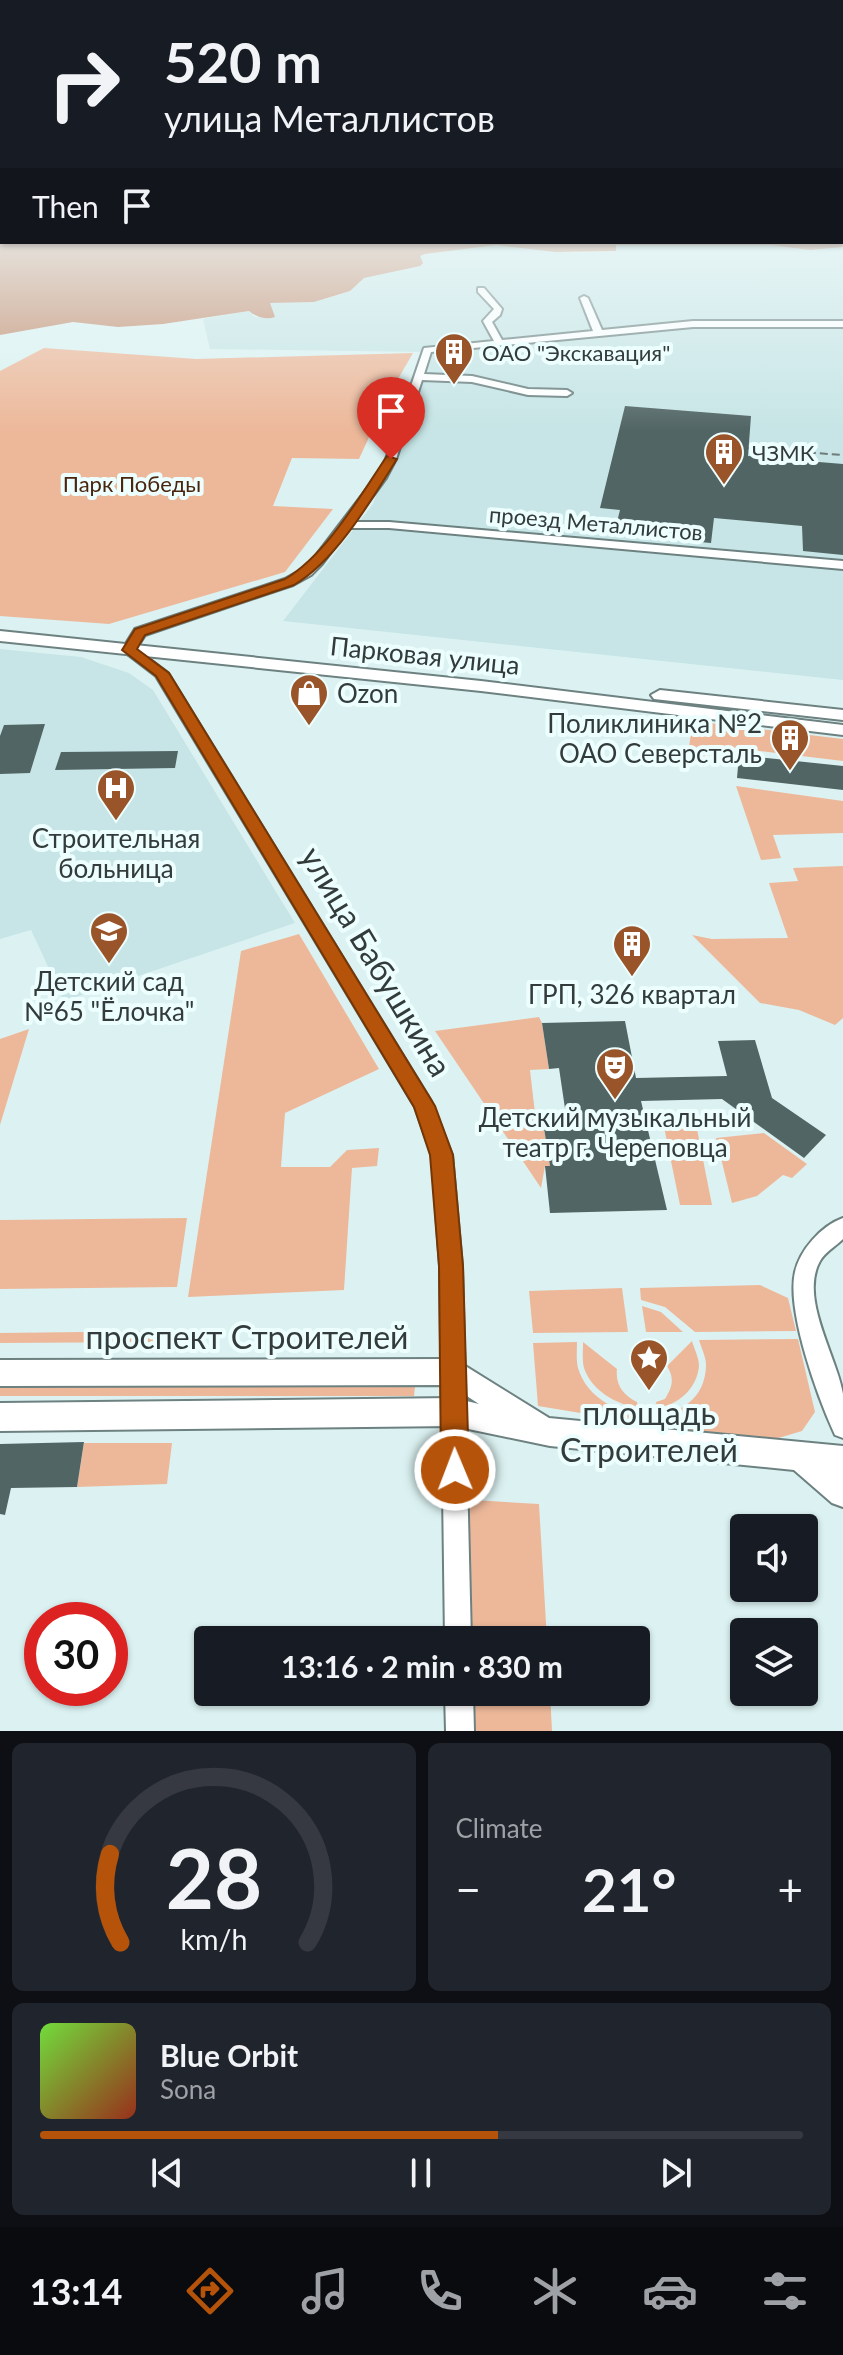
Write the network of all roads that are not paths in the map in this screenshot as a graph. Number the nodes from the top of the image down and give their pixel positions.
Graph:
1 (481, 290) dead end
2 (584, 298) dead end
3 (689, 312) dead end
4 (693, 324) junction
5 (843, 324) edge
6 (598, 332) junction
7 (499, 342) junction
8 (419, 377) junction
9 (567, 393) dead end
10 (345, 525) junction
11 (843, 565) edge
12 (0, 625) edge
13 (0, 636) edge
14 (132, 644) junction
15 (843, 715) edge
16 (843, 730) edge
17 (843, 1227) edge
18 (454, 1372) junction
19 (0, 1373) edge
20 (454, 1412) junction
21 (0, 1417) edge
22 (843, 1427) edge
23 (550, 1432) junction
24 (803, 1458) junction
25 (843, 1460) edge
26 (843, 1492) edge
27 (458, 1626) edge
28 (459, 1706) edge
29 (460, 1731) edge

1 - 7 street
2 - 6 street
3 - 4 street
4 - 5 street
4 - 6 street
6 - 7 street
7 - 8 street
8 - 9 street
8 - 10 street
10 - 11 street, проезд Металлистов
10 - 14 street
12 - 14 main road, Парковая улица
13 - 14 main road, Парковая улица
14 - 15 main road, Парковая улица
14 - 16 main road, Парковая улица
14 - 18 street, улица Бабушкина
17 - 22 street
18 - 19 main road, проспект Строителей
18 - 20 street, улица Бабушкина
18 - 23 main road
20 - 21 main road
20 - 23 main road
20 - 27 street, улица Бабушкина
23 - 24 main road
24 - 25 main road
24 - 26 main road
28 - 29 street

